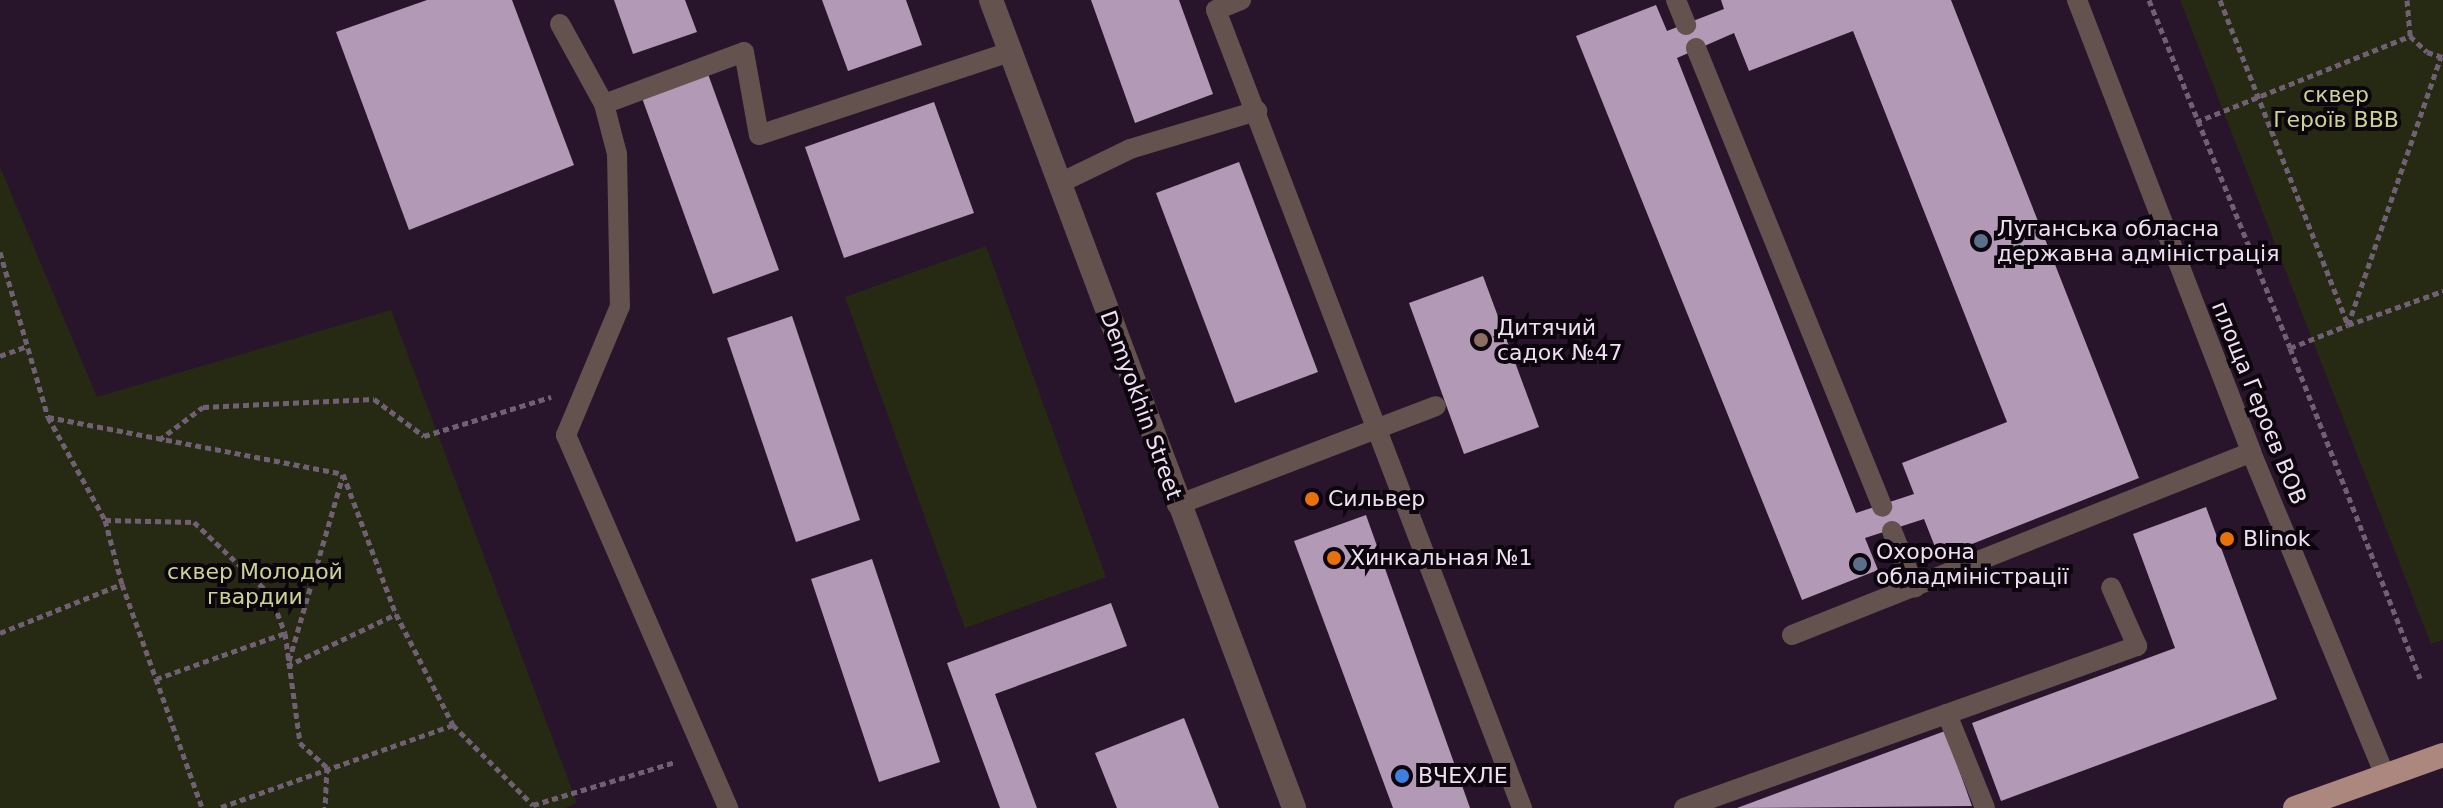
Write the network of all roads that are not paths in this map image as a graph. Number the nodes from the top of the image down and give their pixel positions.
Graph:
1 (991, 0) edge
2 (1241, 0) edge
3 (1676, 0) edge
4 (2077, 0) edge
5 (560, 24) dead end
6 (1686, 25) dead end
7 (1696, 48) dead end
8 (1010, 52) junction
9 (604, 104) junction
10 (1257, 111) junction
11 (1060, 183) junction
12 (1436, 406) dead end
13 (1380, 430) junction
14 (2251, 452) junction
15 (1177, 505) junction
16 (1882, 507) dead end
17 (1892, 531) dead end
18 (2111, 587) dead end
19 (1915, 588) junction
20 (1792, 635) dead end
21 (1947, 714) junction
22 (2443, 755) edge
23 (2385, 775) junction
24 (728, 808) edge
25 (1294, 808) edge
26 (1522, 808) edge
27 (1684, 808) edge
28 (1985, 808) edge
29 (2295, 808) edge

1 - 8 street, Demyokhin Street
2 - 10 lane
3 - 6 lane
4 - 14 lane, площа Героєв ВОВ
5 - 9 lane
7 - 16 lane
8 - 9 lane
8 - 11 street, Demyokhin Street
9 - 24 lane
10 - 11 lane
10 - 13 lane
11 - 15 street, Demyokhin Street
12 - 13 lane
13 - 15 lane
13 - 26 lane
14 - 19 lane
14 - 23 lane, площа Героєв ВОВ
15 - 25 street, Demyokhin Street
17 - 19 lane
18 - 21 lane
19 - 20 lane
21 - 27 lane
21 - 28 lane
22 - 23 main road
23 - 29 main road

